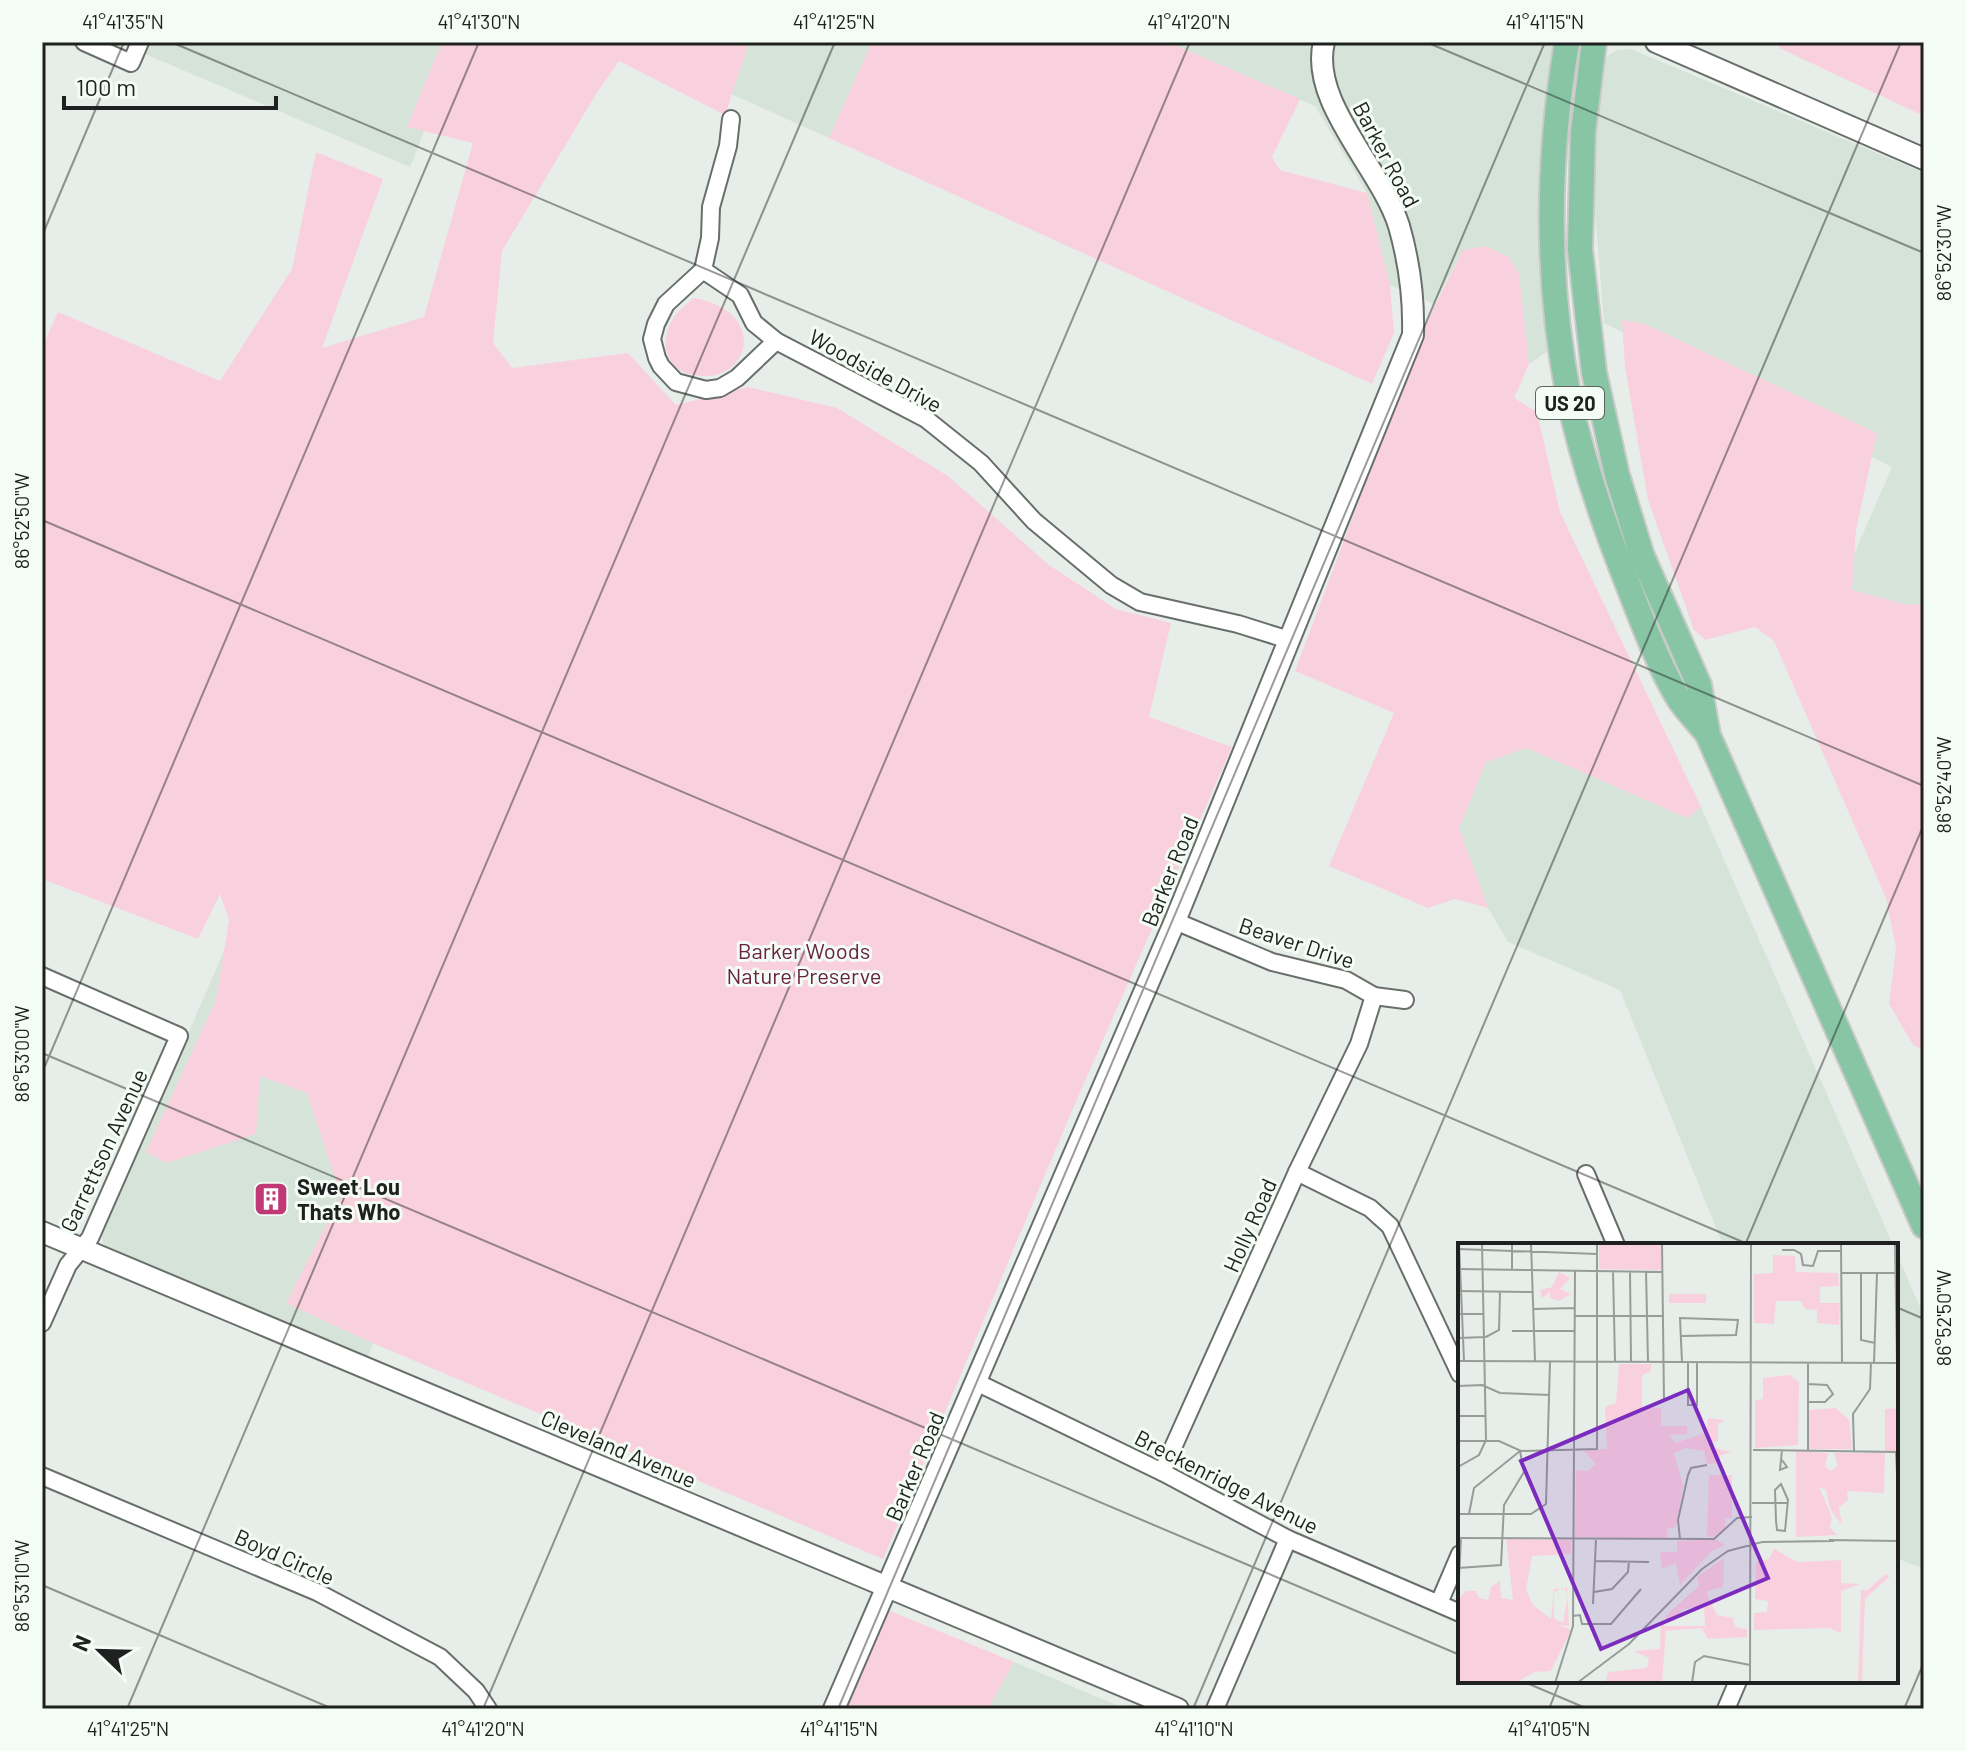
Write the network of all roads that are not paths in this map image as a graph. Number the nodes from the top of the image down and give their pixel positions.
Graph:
1 (84, 42) edge
2 (140, 42) edge
3 (1324, 42) edge
4 (1567, 42) edge
5 (1594, 42) edge
6 (1656, 42) edge
7 (731, 119) dead end
8 (1924, 159) edge
9 (703, 270) junction
10 (776, 341) junction
11 (1289, 640) junction
12 (1708, 735) junction
13 (1175, 921) junction
14 (42, 976) edge
15 (1374, 996) junction
16 (1405, 1000) dead end
17 (1297, 1172) junction
18 (1586, 1174) dead end
19 (1924, 1226) edge
20 (42, 1232) edge
21 (1615, 1243) edge
22 (81, 1249) junction
23 (42, 1323) edge
24 (1458, 1370) edge
25 (976, 1382) junction
26 (1162, 1472) junction
27 (42, 1476) edge
28 (1288, 1539) junction
29 (1458, 1559) edge
30 (888, 1586) junction
31 (1439, 1603) junction
32 (1458, 1612) edge
33 (1737, 1683) edge
34 (488, 1709) edge
35 (834, 1709) edge
36 (1178, 1709) edge
37 (1215, 1709) edge
38 (1726, 1709) edge

1 - 2 street
3 - 11 street, Barker Road
4 - 12 main road, US 20
5 - 12 main road, US 20
6 - 8 street
7 - 9 street
9 - 10 street, Woodside Drive
9 - 10 street
10 - 11 street, Woodside Drive
11 - 13 street, Barker Road
12 - 19 main road, US 20
13 - 15 street, Beaver Drive
13 - 25 street, Barker Road
14 - 22 street, Garrettson Avenue
15 - 16 street, Beaver Drive
15 - 17 street, Holly Road
17 - 24 street
17 - 26 street, Holly Road
18 - 21 street
20 - 22 street, Cleveland Avenue
22 - 23 street, Garrettson Avenue
22 - 30 street, Cleveland Avenue
25 - 26 street, Breckenridge Avenue
25 - 30 street, Barker Road
26 - 28 street, Breckenridge Avenue
27 - 34 street, Boyd Circle
28 - 31 street, Breckenridge Avenue
28 - 37 street
29 - 31 street
30 - 35 street, Barker Road
30 - 36 street, Cleveland Avenue
31 - 32 street, Breckenridge Avenue
33 - 38 street

